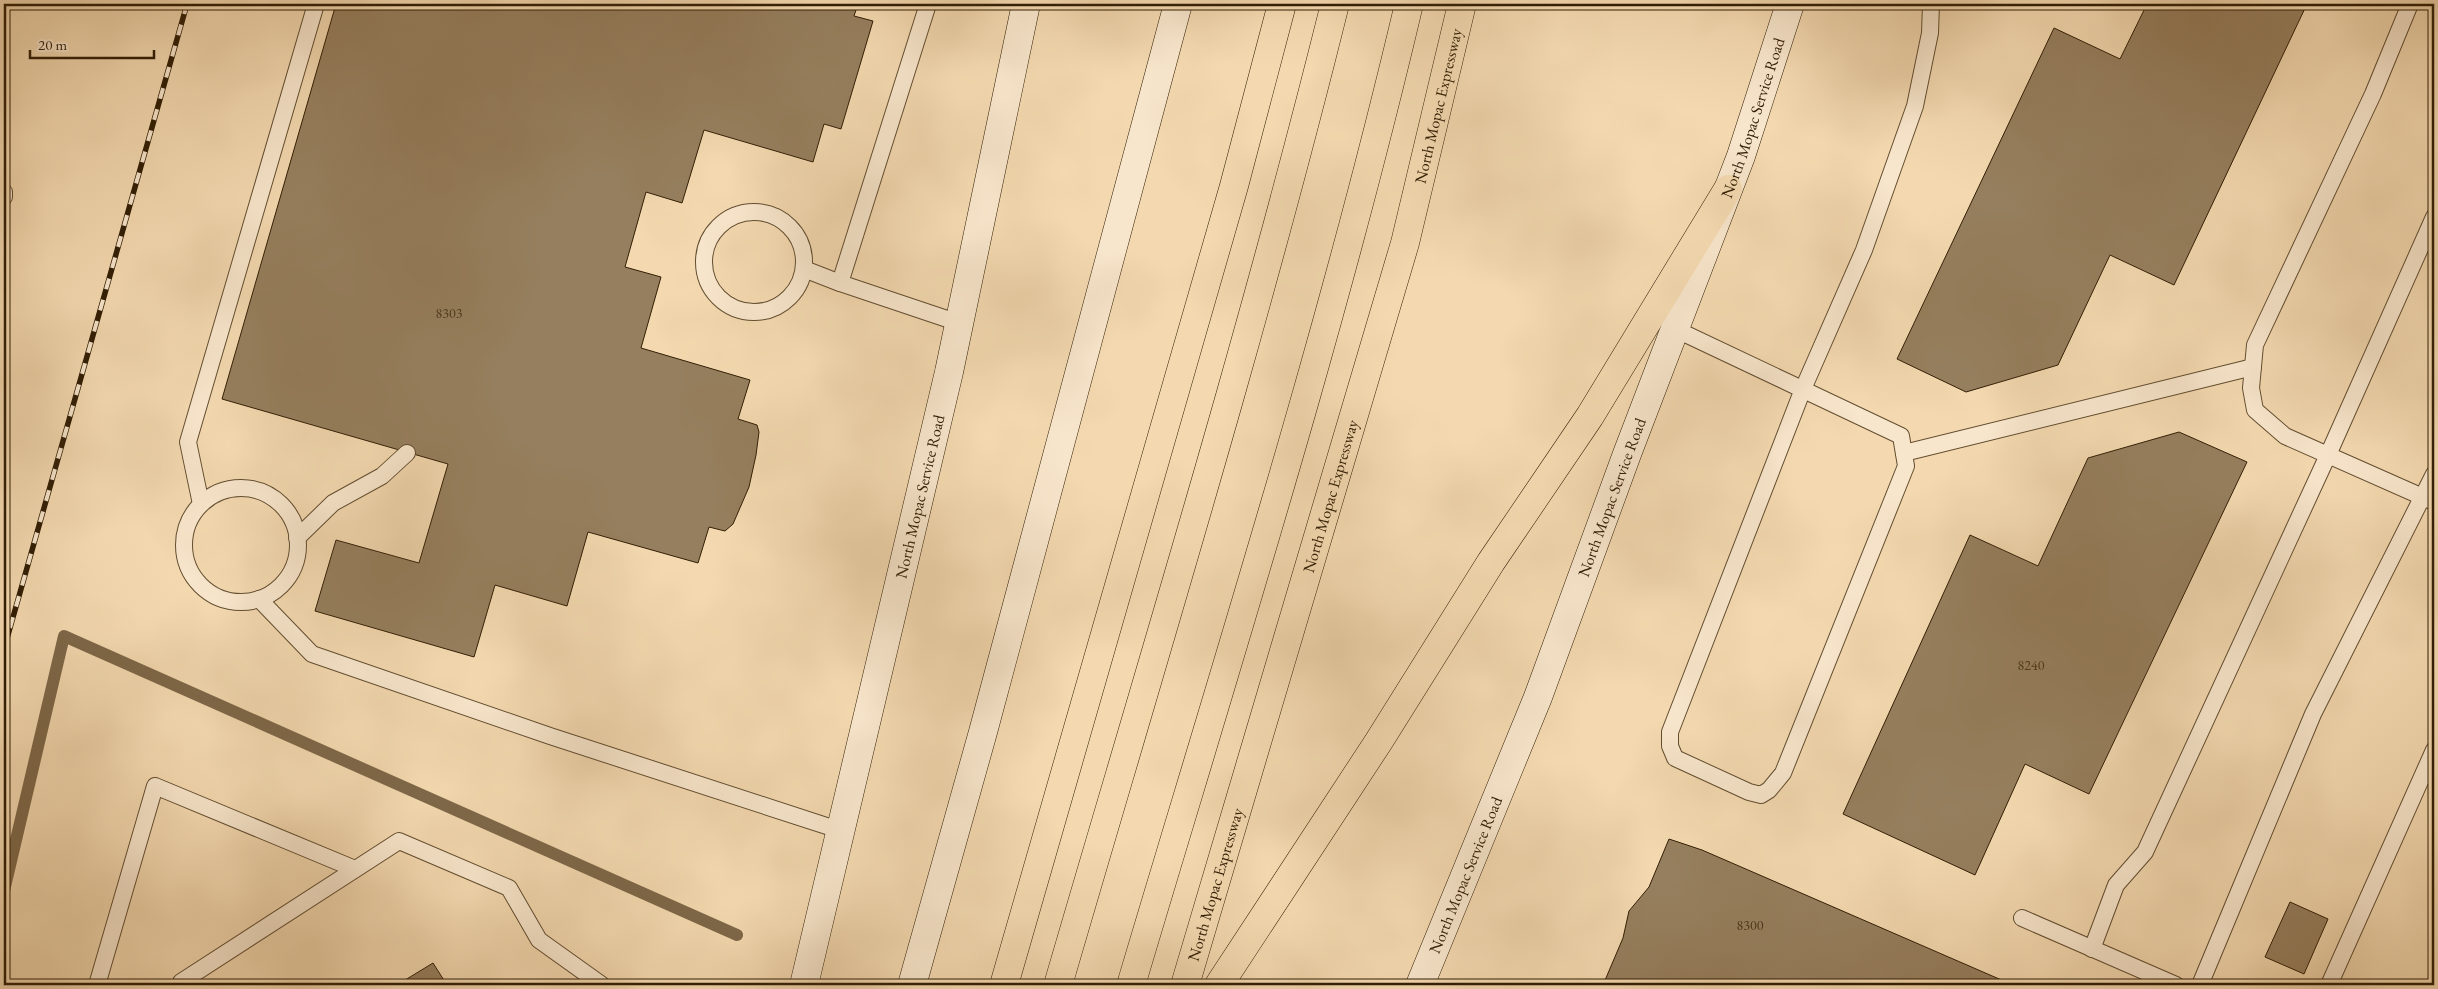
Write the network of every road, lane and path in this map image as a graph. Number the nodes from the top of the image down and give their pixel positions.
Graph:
1 (316, 4) edge
2 (928, 4) edge
3 (1026, 4) edge
4 (1178, 4) edge
5 (1282, 4) edge
6 (1335, 4) edge
7 (1409, 4) edge
8 (1462, 4) edge
9 (1790, 4) edge
10 (1931, 4) edge
11 (2410, 4) edge
12 (1728, 189) junction
13 (4, 192) edge
14 (4, 197) edge
15 (2434, 217) edge
16 (804, 269) junction
17 (840, 283) junction
18 (959, 323) junction
19 (1675, 328) junction
20 (2253, 367) junction
21 (1803, 389) junction
22 (1904, 453) junction
23 (407, 454) dead end
24 (2328, 455) junction
25 (2434, 474) edge
26 (2429, 500) edge
27 (201, 504) junction
28 (297, 538) junction
29 (260, 599) junction
30 (2434, 750) edge
31 (842, 831) junction
32 (356, 869) junction
33 (2022, 918) dead end
34 (2092, 949) junction
35 (178, 984) edge
36 (97, 985) edge
37 (602, 985) edge
38 (804, 985) edge
39 (912, 985) edge
40 (1004, 985) edge
41 (1058, 985) edge
42 (1130, 985) edge
43 (1185, 985) edge
44 (1218, 985) edge
45 (1420, 985) edge
46 (2176, 985) edge
47 (2200, 985) edge
48 (2328, 985) edge

1 - 27 lane
2 - 17 lane
3 - 18 main road, North Mopac Service Road
4 - 39 main road
5 - 40 highway
6 - 41 highway
7 - 42 highway
8 - 43 highway, North Mopac Expressway
9 - 12 main road, North Mopac Service Road
10 - 21 lane
11 - 20 lane
12 - 19 main road, North Mopac Service Road
12 - 44 highway
13 - 14 lane
15 - 24 lane
16 - 16 lane
16 - 17 lane
17 - 18 lane
18 - 31 main road, North Mopac Service Road
19 - 21 lane
19 - 45 main road, North Mopac Service Road
20 - 22 lane
20 - 24 lane
21 - 22 lane
21 - 22 lane
23 - 28 lane
24 - 26 lane
24 - 34 lane
25 - 26 lane
26 - 47 lane
27 - 28 lane
27 - 29 lane
28 - 29 lane
29 - 31 lane
30 - 48 lane
31 - 38 main road, North Mopac Service Road
32 - 35 lane
32 - 36 lane
32 - 37 lane
33 - 34 lane
34 - 46 lane

